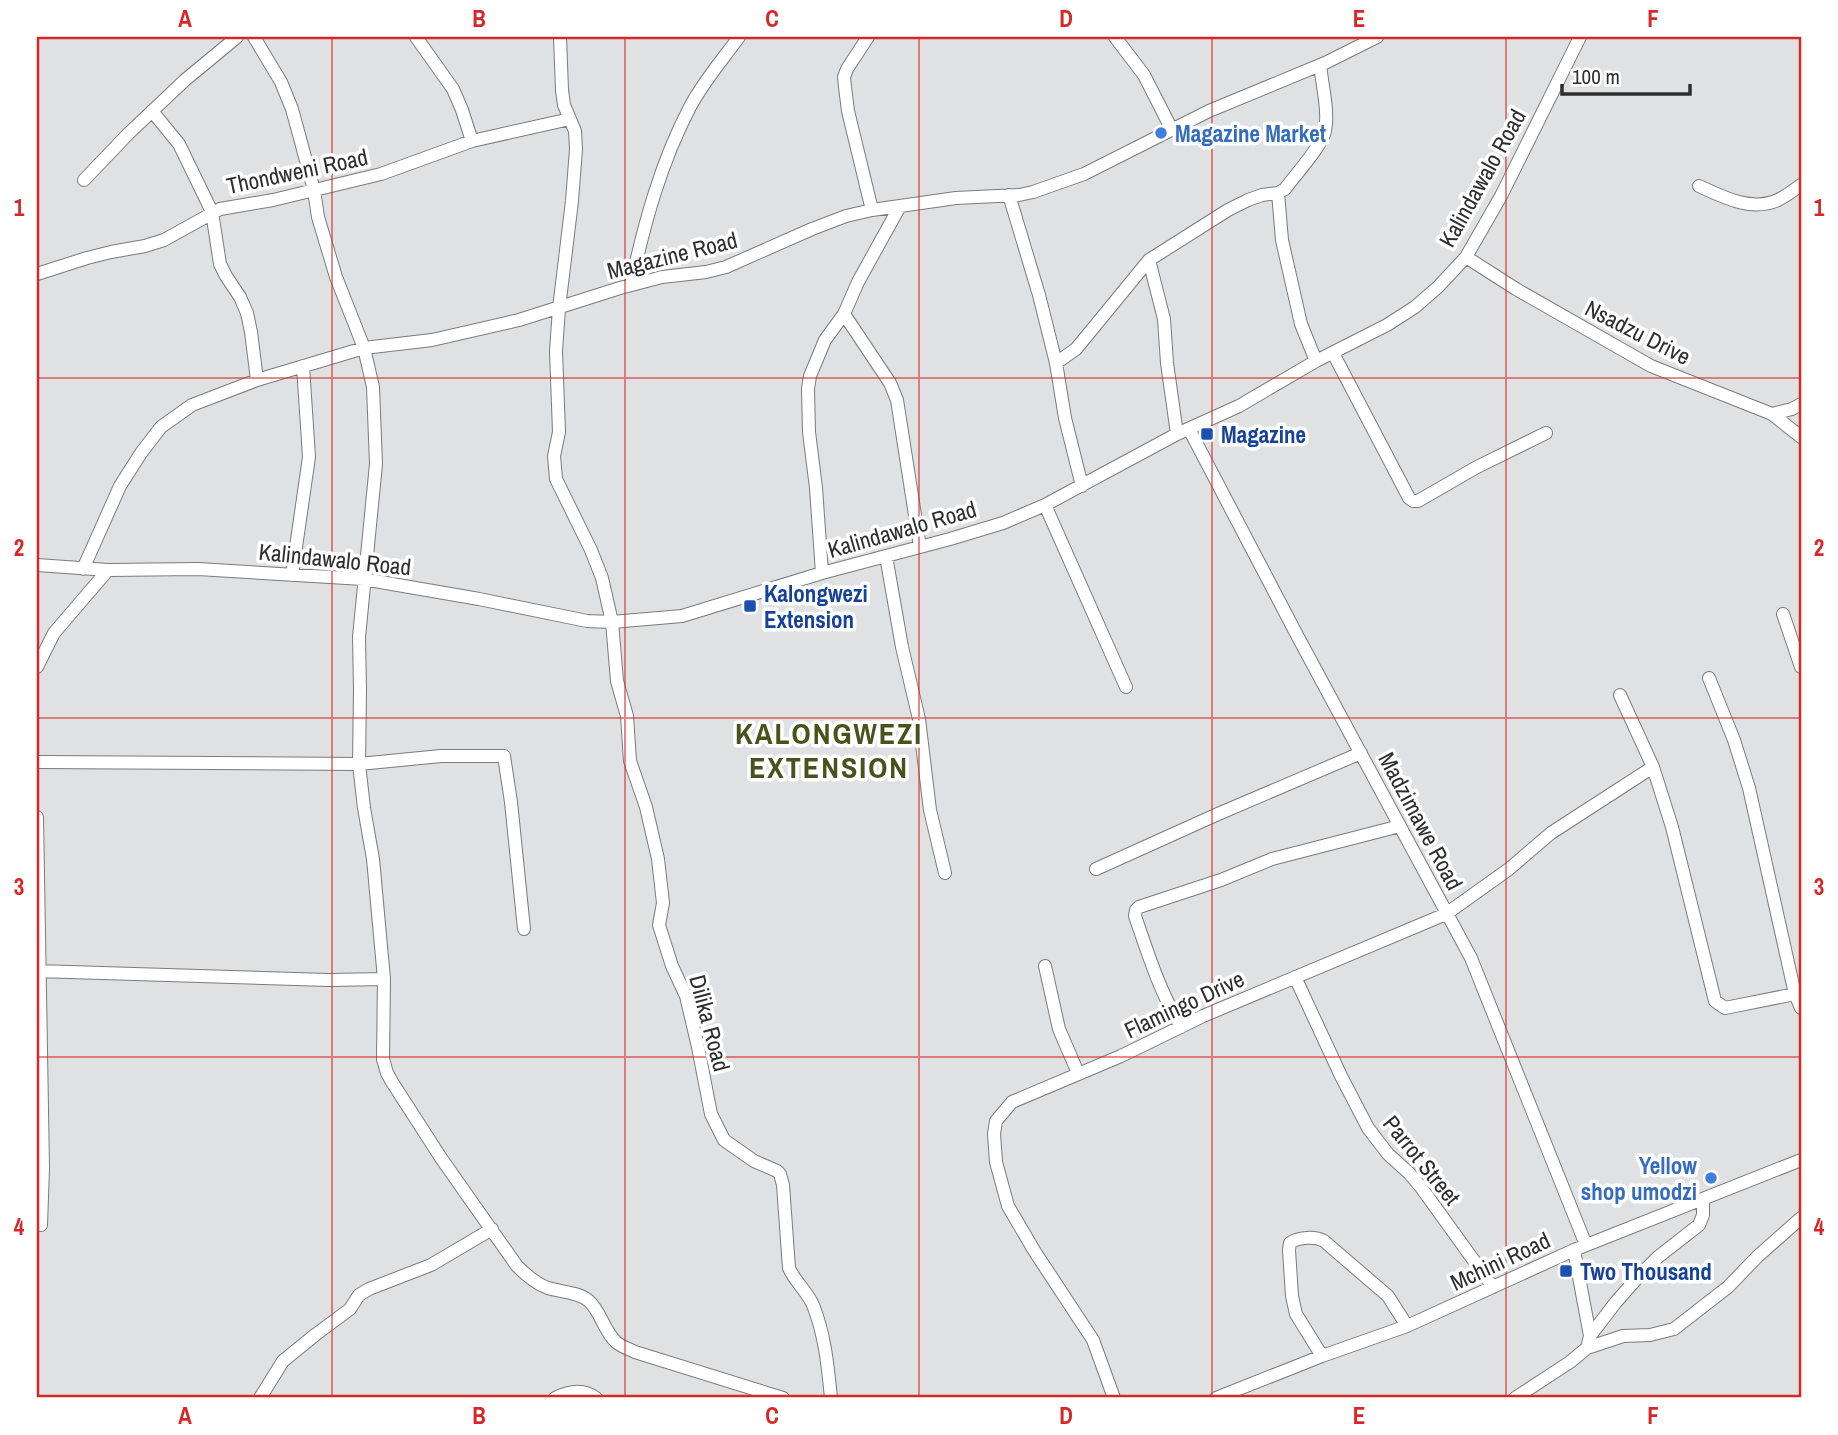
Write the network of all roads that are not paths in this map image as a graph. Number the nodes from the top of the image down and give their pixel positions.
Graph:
1 (237, 37) edge
2 (254, 37) edge
3 (416, 37) edge
4 (560, 37) edge
5 (739, 37) edge
6 (867, 37) edge
7 (1115, 37) edge
8 (1377, 37) edge
9 (1580, 37) edge
10 (1320, 65) junction
11 (152, 110) junction
12 (570, 119) junction
13 (1171, 130) junction
14 (472, 141) junction
15 (84, 180) dead end
16 (1801, 185) edge
17 (1699, 186) dead end
18 (314, 190) junction
19 (1278, 193) junction
20 (1009, 195) junction
21 (900, 206) junction
22 (872, 210) junction
23 (212, 212) junction
24 (1466, 257) junction
25 (1149, 260) junction
26 (37, 274) edge
27 (631, 285) junction
28 (559, 308) junction
29 (844, 314) junction
30 (364, 348) junction
31 (1333, 352) junction
32 (1316, 360) junction
33 (1056, 363) junction
34 (303, 366) junction
35 (257, 380) junction
36 (1801, 404) edge
37 (1772, 414) junction
38 (1183, 431) junction
39 (1546, 433) dead end
40 (1801, 437) edge
41 (1082, 486) junction
42 (1045, 505) junction
43 (920, 547) junction
44 (886, 556) junction
45 (37, 565) edge
46 (83, 569) junction
47 (108, 570) junction
48 (822, 573) junction
49 (292, 575) junction
50 (363, 579) junction
51 (1783, 614) dead end
52 (612, 622) junction
53 (37, 667) edge
54 (1801, 667) edge
55 (1709, 678) dead end
56 (1126, 687) dead end
57 (1620, 695) dead end
58 (1361, 753) junction
59 (37, 762) edge
60 (359, 764) junction
61 (1653, 766) junction
62 (37, 817) edge
63 (1399, 826) junction
64 (1097, 870) dead end
65 (945, 873) dead end
66 (1446, 914) junction
67 (524, 929) dead end
68 (1045, 966) dead end
69 (38, 971) edge
70 (1295, 977) junction
71 (384, 979) junction
72 (1795, 994) junction
73 (1801, 1009) edge
74 (1181, 1027) junction
75 (1078, 1073) junction
76 (1801, 1160) edge
77 (40, 1168) edge
78 (1703, 1199) junction
79 (1801, 1218) edge
80 (41, 1224) dead end
81 (492, 1230) junction
82 (1580, 1248) junction
83 (1493, 1287) junction
84 (1408, 1326) junction
85 (1589, 1342) junction
86 (1322, 1356) junction
87 (1224, 1397) edge
88 (260, 1398) edge
89 (555, 1398) edge
90 (596, 1398) edge
91 (783, 1398) edge
92 (831, 1398) edge
93 (1114, 1398) edge
94 (1515, 1398) edge

1 - 11 street
2 - 18 street
3 - 14 street
4 - 12 street
5 - 27 street
6 - 22 street
7 - 13 street
8 - 10 street, Magazine Road
9 - 24 street, Kalindawalo Road
10 - 13 street, Magazine Road
10 - 19 street
11 - 15 street
11 - 23 street
12 - 14 street, Thondweni Road
12 - 28 street
13 - 20 street, Magazine Road
14 - 18 street, Thondweni Road
16 - 17 street
18 - 23 street, Thondweni Road
18 - 30 street
19 - 25 street
19 - 32 street
20 - 21 street, Magazine Road
20 - 33 street
21 - 22 street, Magazine Road
21 - 29 street
22 - 27 street, Magazine Road
23 - 26 street, Thondweni Road
23 - 35 street
24 - 31 street, Kalindawalo Road
24 - 37 street, Nsadzu Drive
25 - 33 street
25 - 38 street, Madzimawe Road
27 - 28 street, Magazine Road
28 - 30 street, Magazine Road
28 - 52 street
29 - 43 street
29 - 48 street
30 - 34 street, Magazine Road
30 - 50 street
31 - 32 street, Kalindawalo Road
31 - 39 street
32 - 38 street, Kalindawalo Road
33 - 41 street
34 - 35 street, Magazine Road
34 - 49 street
35 - 46 street, Magazine Road
36 - 37 street
37 - 40 street, Nsadzu Drive
38 - 41 street, Kalindawalo Road
38 - 58 street, Madzimawe Road
41 - 42 street, Kalindawalo Road
42 - 43 street, Kalindawalo Road
42 - 56 street
43 - 44 street, Kalindawalo Road
44 - 48 street, Kalindawalo Road
44 - 65 street
45 - 46 street, Kalindawalo Road
46 - 47 street, Kalindawalo Road
47 - 49 street, Kalindawalo Road
47 - 53 street
48 - 52 street, Kalindawalo Road
49 - 50 street, Kalindawalo Road
50 - 52 street, Kalindawalo Road
50 - 60 street
51 - 54 street
52 - 92 street, Dilika Road
55 - 72 street
57 - 61 street
58 - 63 street, Madzimawe Road
58 - 64 street
59 - 60 street
60 - 67 street
60 - 71 street
61 - 66 street, Flamingo Drive
61 - 72 street
62 - 69 street
63 - 66 street, Madzimawe Road
63 - 74 street
66 - 70 street, Flamingo Drive
66 - 82 street, Madzimawe Road
68 - 75 street
69 - 71 street
69 - 77 street
70 - 74 street, Flamingo Drive
70 - 83 street, Parrot Street
71 - 81 street
72 - 73 street
74 - 75 street, Flamingo Drive
75 - 93 street, Flamingo Drive
76 - 78 street, Mchini Road
77 - 80 street
78 - 82 street, Mchini Road
78 - 85 street
79 - 85 street
81 - 88 street
81 - 91 street
82 - 83 street, Mchini Road
82 - 85 street, Madzimawe Road
83 - 84 street, Mchini Road
84 - 86 street, Mchini Road
84 - 86 street
85 - 94 street
86 - 87 street, Mchini Road
89 - 90 street

